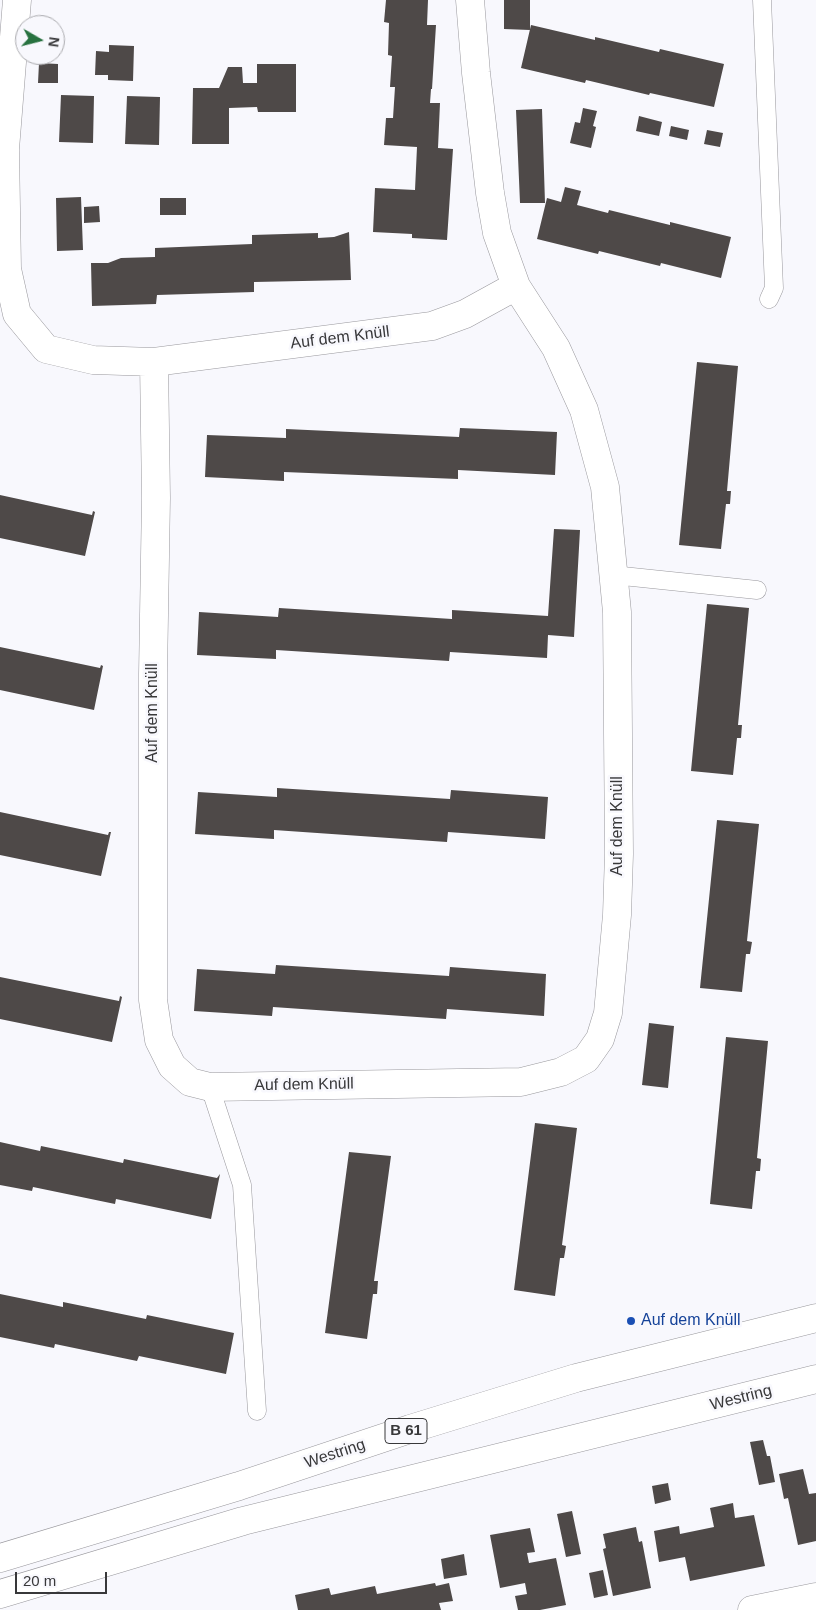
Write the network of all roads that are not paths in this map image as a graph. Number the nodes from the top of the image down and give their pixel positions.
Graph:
1 (17, 0) edge
2 (470, 0) edge
3 (762, 0) edge
4 (516, 286) junction
5 (769, 299) dead end
6 (154, 362) junction
7 (613, 575) junction
8 (757, 590) dead end
9 (210, 1087) junction
10 (816, 1318) edge
11 (816, 1379) edge
12 (257, 1411) dead end
13 (0, 1558) edge
14 (0, 1594) edge
15 (816, 1597) edge
16 (752, 1610) edge

1 - 6 street, Auf dem Knüll
2 - 4 street, Auf dem Knüll
3 - 5 lane
4 - 6 street, Auf dem Knüll
4 - 7 street, Auf dem Knüll
6 - 9 street, Auf dem Knüll
7 - 8 lane
7 - 9 street, Auf dem Knüll
9 - 12 lane
10 - 13 street, Westring / B 61
11 - 14 street, Westring
15 - 16 street

